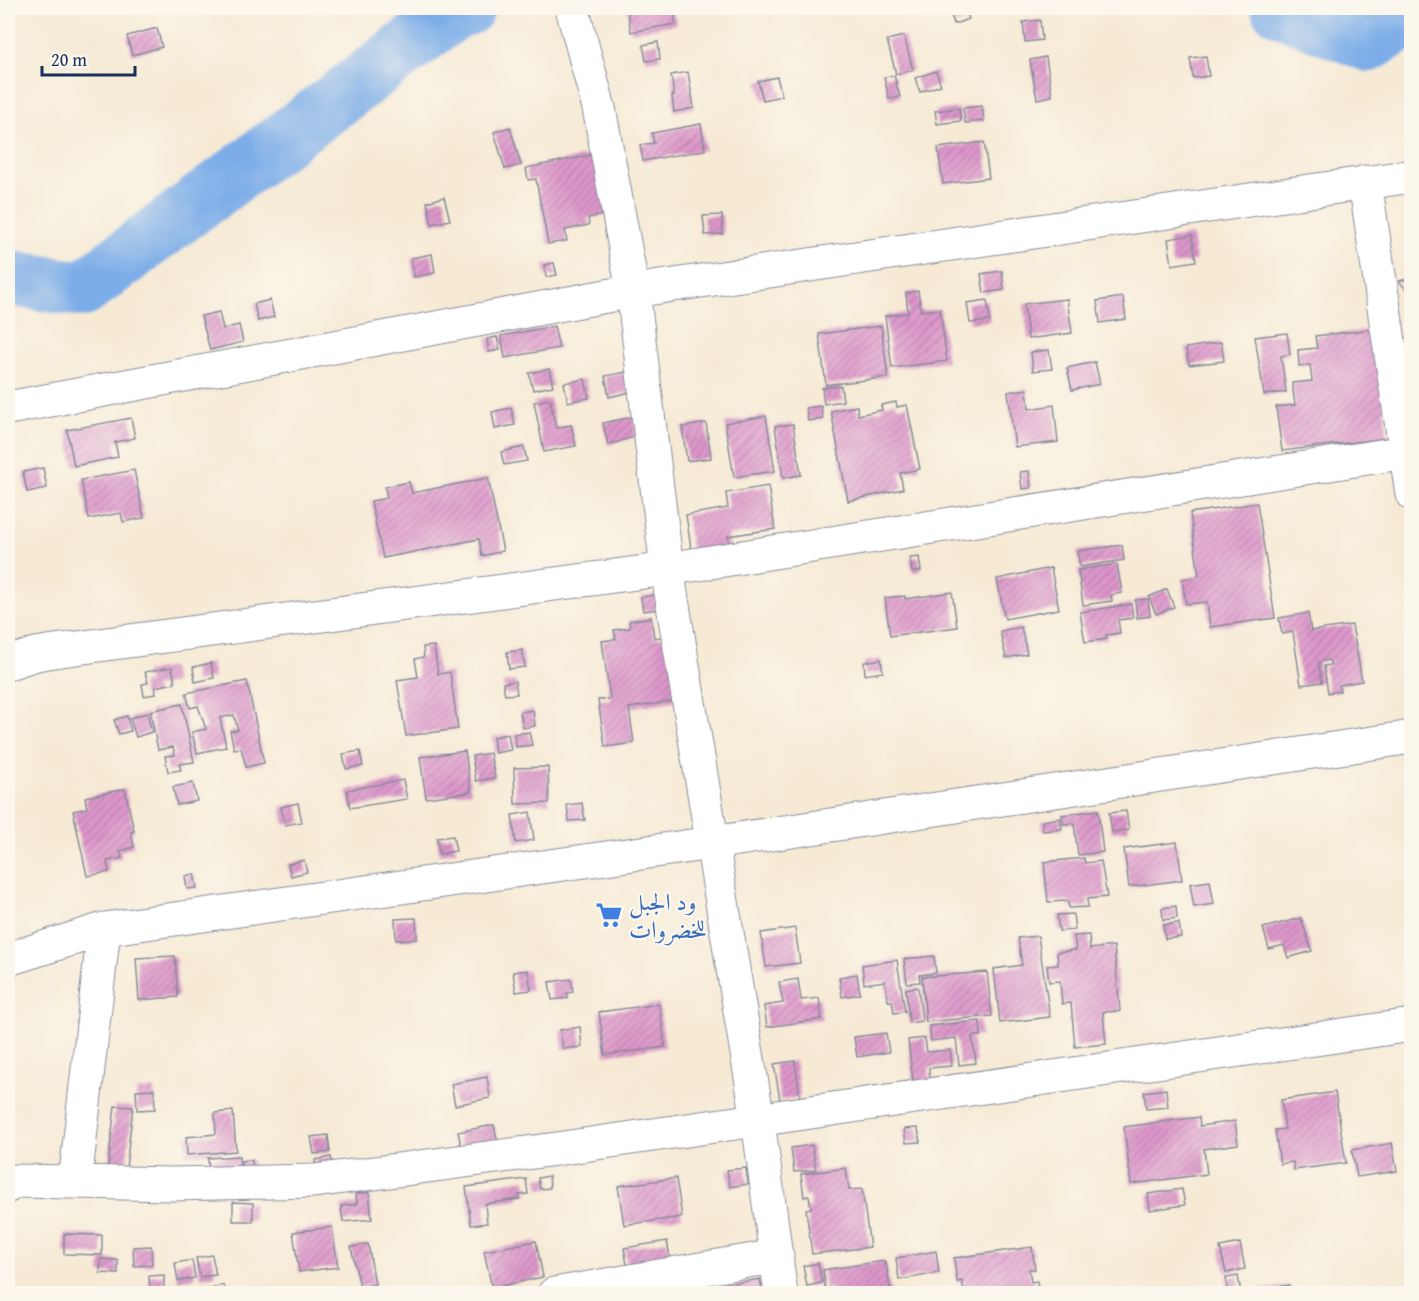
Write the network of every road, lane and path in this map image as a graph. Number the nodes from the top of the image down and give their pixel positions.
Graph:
1 (572, 8) edge
2 (1412, 176) edge
3 (1365, 183) junction
4 (633, 291) junction
5 (8, 408) edge
6 (1408, 452) edge
7 (1412, 494) edge
8 (667, 569) junction
9 (8, 663) edge
10 (1412, 737) edge
11 (712, 843) junction
12 (104, 929) junction
13 (8, 959) edge
14 (1412, 1025) edge
15 (758, 1120) junction
16 (75, 1182) junction
17 (8, 1186) edge
18 (777, 1256) junction
19 (554, 1293) edge
20 (781, 1293) edge

1 - 4 street
2 - 3 street
3 - 4 street
3 - 6 street
4 - 5 street
4 - 8 street
6 - 7 street
6 - 8 street
8 - 9 street
8 - 11 street
10 - 11 street
11 - 12 street
11 - 15 street
12 - 13 street
12 - 16 street
14 - 15 street
15 - 16 street
15 - 18 street
16 - 17 street
18 - 19 street
18 - 20 street

